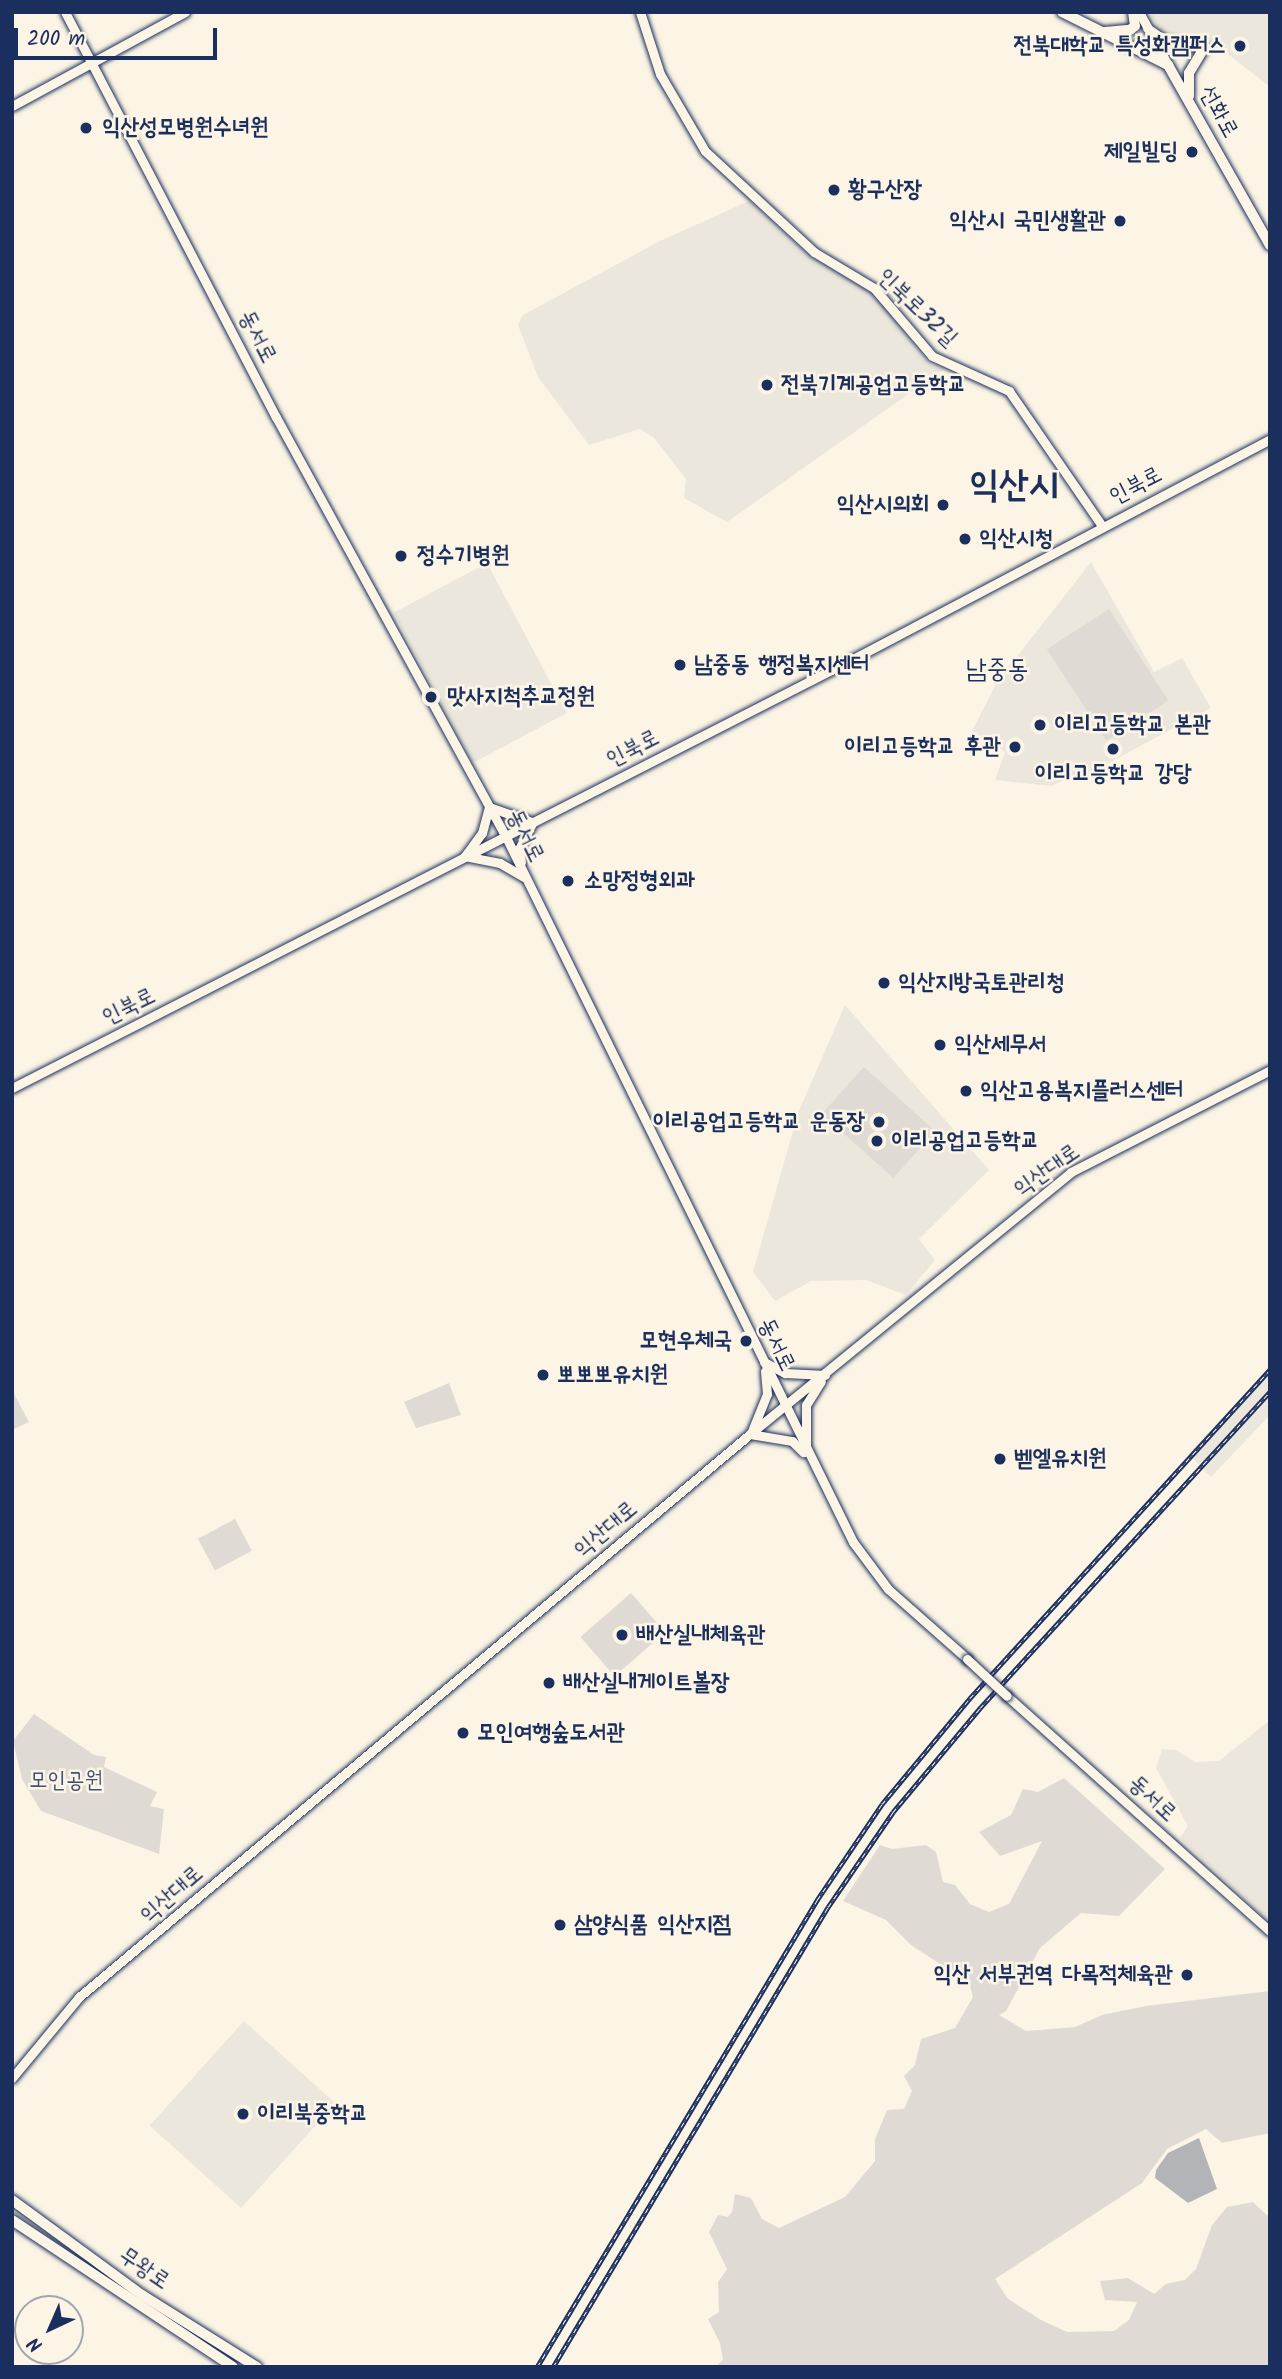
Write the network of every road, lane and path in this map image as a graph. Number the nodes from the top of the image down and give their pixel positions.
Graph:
1 (65, 12) edge
2 (185, 12) edge
3 (640, 12) edge
4 (1062, 12) edge
5 (1136, 12) edge
6 (1147, 28) junction
7 (1105, 32) junction
8 (1204, 48) joint
9 (93, 61) junction
10 (1168, 65) junction
11 (12, 106) edge
12 (1192, 106) junction
13 (1270, 246) edge
14 (1270, 439) edge
15 (1102, 526) junction
16 (489, 807) junction
17 (533, 822) junction
18 (505, 835) junction
19 (465, 856) junction
20 (524, 877) junction
21 (1270, 1070) edge
22 (12, 1088) edge
23 (764, 1362) junction
24 (825, 1375) junction
25 (785, 1407) junction
26 (751, 1434) junction
27 (807, 1455) junction
28 (1270, 1931) edge
29 (12, 2078) edge
30 (15, 2201) edge
31 (12, 2220) edge
32 (233, 2367) edge
33 (257, 2367) edge

1 - 9 street, 동서로
2 - 9 street
3 - 15 street, 인북로32길
4 - 7 main road
5 - 6 street
5 - 7 main road
6 - 8 street
6 - 10 street
7 - 10 main road
8 - 12 main road
9 - 11 street
9 - 16 street, 동서로
10 - 12 main road, 선화로
12 - 13 main road, 선화로
14 - 15 street, 인북로
15 - 17 street, 인북로
16 - 17 street
16 - 18 street, 동서로
16 - 19 street
17 - 18 street, 인북로
17 - 20 street
18 - 19 street, 인북로
18 - 20 street, 동서로
19 - 20 street
19 - 22 street, 인북로
20 - 23 street, 동서로
21 - 24 street, 익산대로
23 - 24 street
23 - 25 street, 동서로
23 - 26 street
24 - 25 street, 익산대로
24 - 27 street
25 - 26 street, 익산대로
25 - 27 street, 동서로
26 - 27 street
26 - 29 street, 익산대로
27 - 28 street, 동서로, bridge
30 - 33 main road, 무왕로
31 - 32 main road, 무왕로

